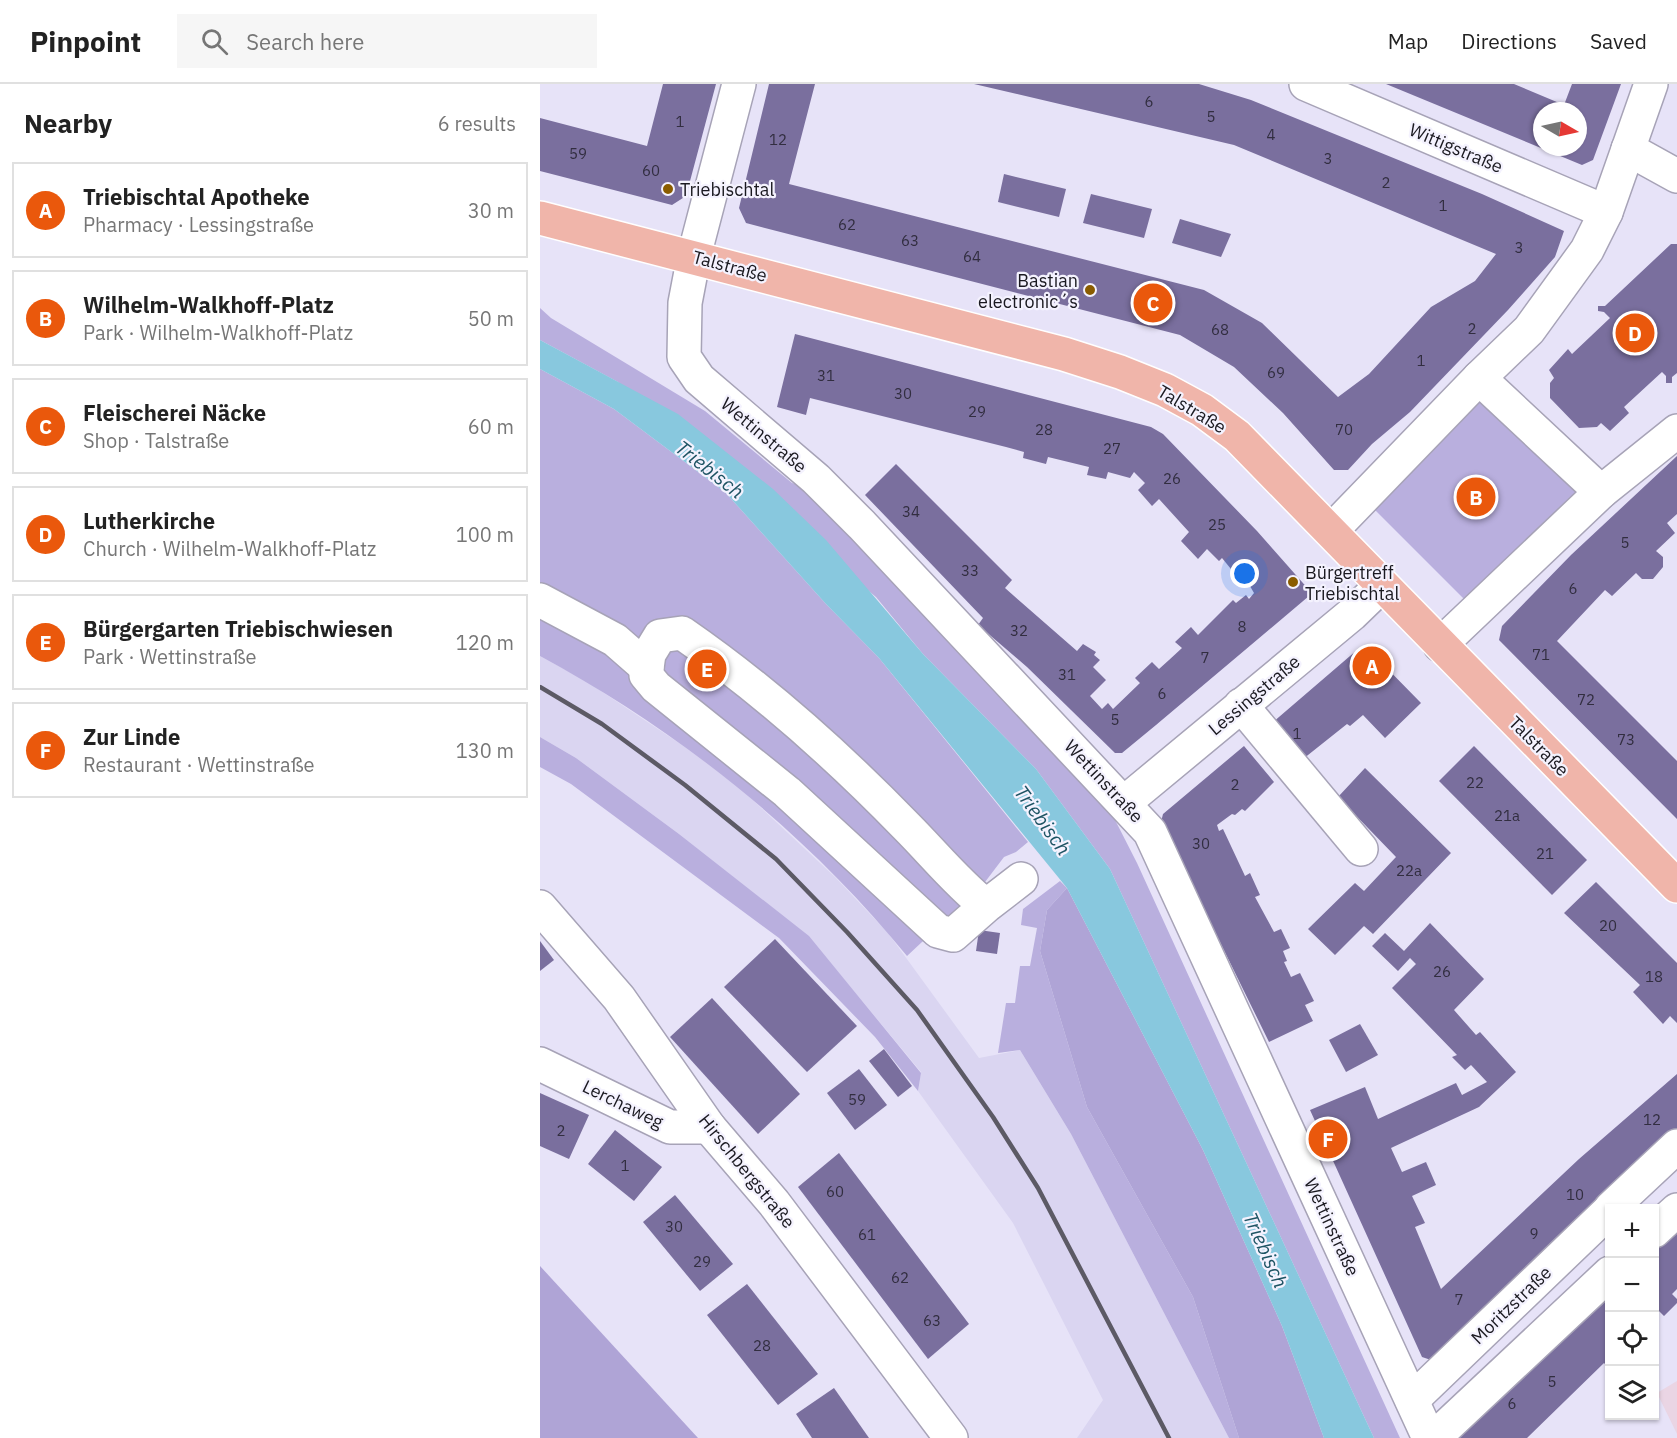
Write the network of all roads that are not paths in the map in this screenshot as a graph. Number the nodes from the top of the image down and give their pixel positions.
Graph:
1 (739, 84) edge
2 (1306, 84) edge
3 (1651, 84) edge
4 (1628, 149) junction
5 (1677, 176) edge
6 (1606, 212) junction
7 (540, 218) edge
8 (694, 256) junction
9 (1479, 378) junction
10 (1677, 431) edge
11 (1600, 492) junction
12 (1332, 530) junction
13 (1382, 585) junction
14 (540, 600) edge
15 (1440, 645) junction
16 (647, 668) junction
17 (1241, 705) junction
18 (1124, 803) junction
19 (1361, 849) dead end
20 (1021, 879) dead end
21 (1677, 886) edge
22 (986, 906) junction
23 (540, 907) edge
24 (540, 1064) edge
25 (710, 1127) junction
26 (1677, 1146) edge
27 (1615, 1204) edge
28 (1677, 1210) edge
29 (1605, 1214) edge
30 (1659, 1226) edge
31 (1605, 1279) edge
32 (1412, 1400) junction
33 (951, 1438) edge
34 (1429, 1438) edge
35 (1434, 1438) edge

1 - 8 street, Wettinstraße
2 - 6 street, Wittigstraße
3 - 4 street
4 - 5 street
4 - 6 street
6 - 9 street
7 - 8 main road, Talstraße
8 - 12 main road, Talstraße
8 - 18 street, Wettinstraße
9 - 11 street
9 - 12 street
10 - 11 street
11 - 15 street
12 - 13 main road, Talstraße
13 - 15 main road, Talstraße
13 - 17 street, Lessingstraße
14 - 16 street
15 - 21 main road, Talstraße
16 - 22 street
16 - 22 street
17 - 18 street, Lessingstraße
17 - 19 street
18 - 32 street, Wettinstraße
20 - 22 street
23 - 25 street, Hirschbergstraße
24 - 25 street, Lerchaweg
25 - 33 street, Hirschbergstraße
26 - 27 street, Moritzstraße
28 - 30 street
29 - 32 street, Moritzstraße
31 - 35 street
32 - 34 street, Wettinstraße

